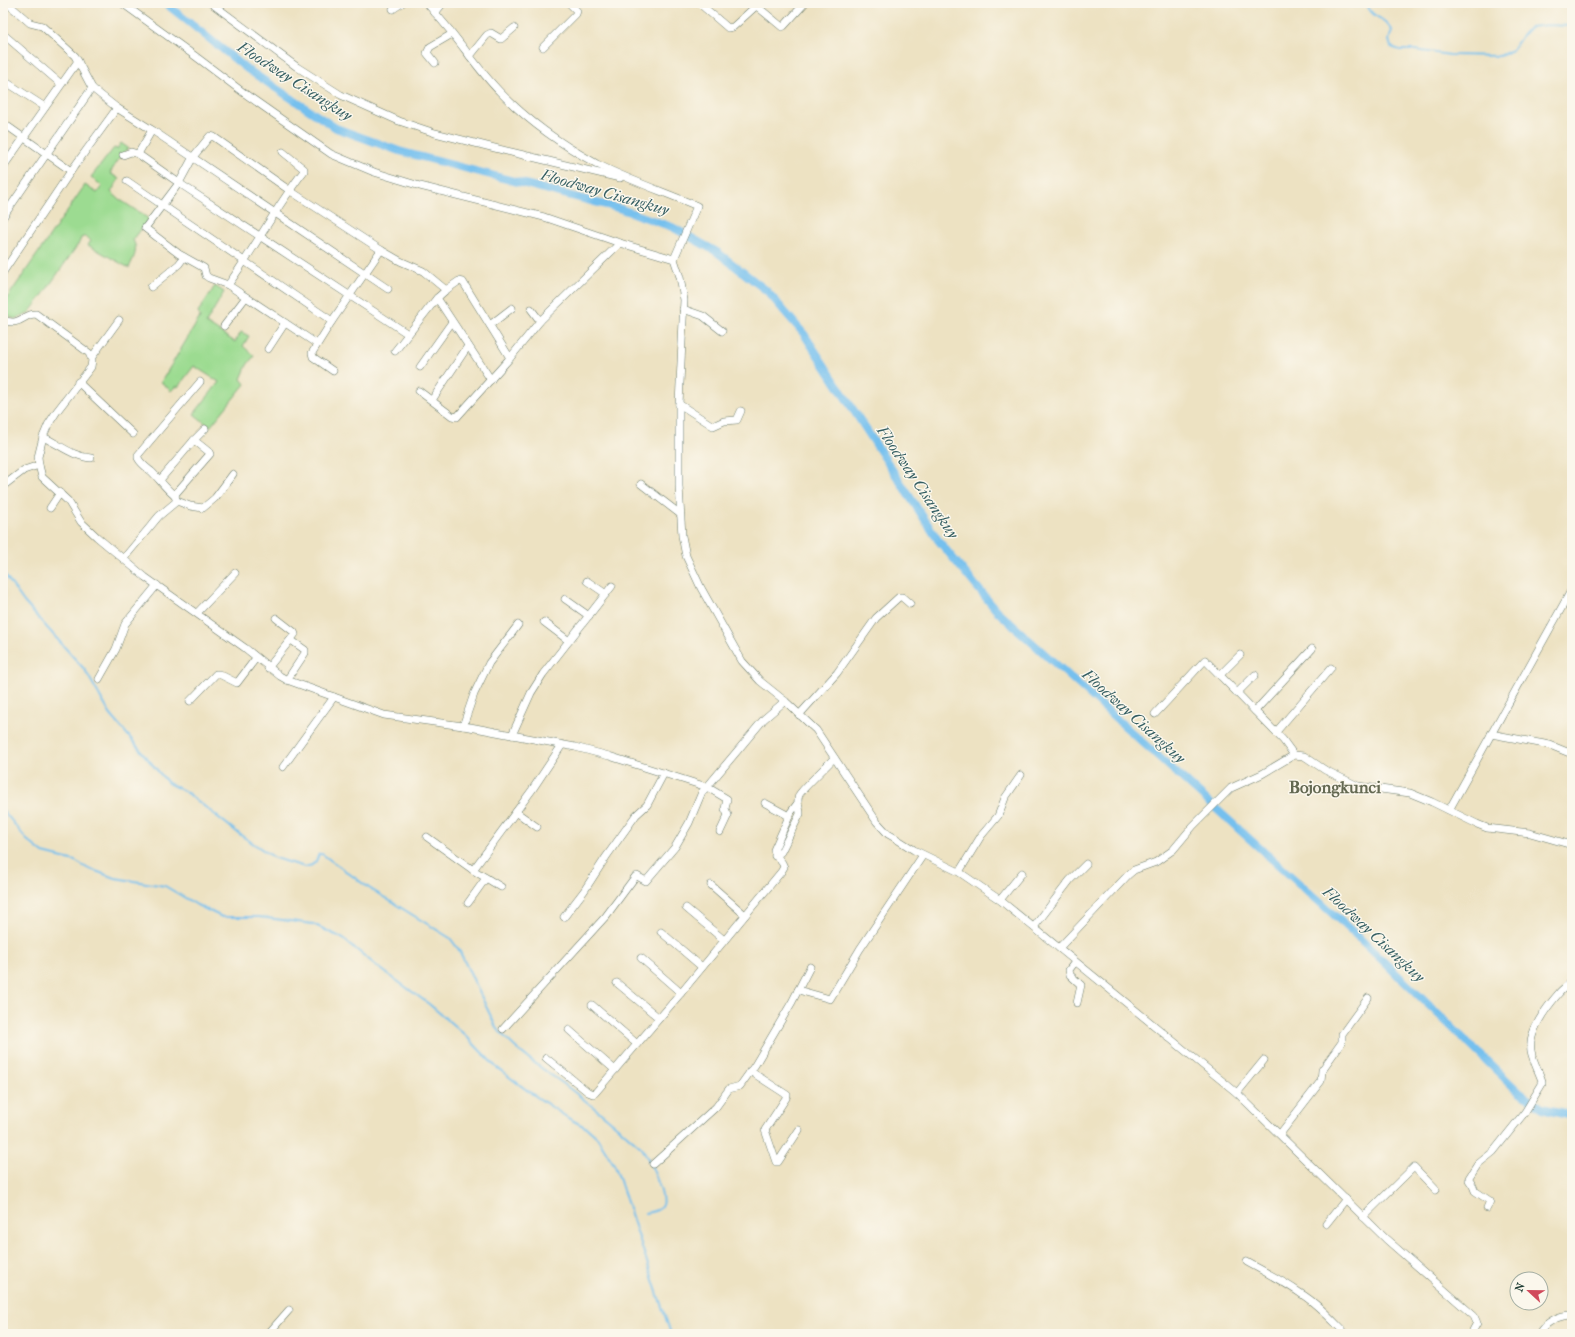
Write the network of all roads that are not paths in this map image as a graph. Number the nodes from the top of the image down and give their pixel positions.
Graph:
1 (7, 3) edge
2 (122, 3) edge
3 (210, 3) edge
4 (402, 3) edge
5 (427, 3) edge
6 (443, 3) edge
7 (569, 3) edge
8 (699, 3) edge
9 (805, 3) edge
10 (754, 4) edge
11 (393, 9) dead end
12 (435, 13) junction
13 (514, 28) dead end
14 (3, 34) edge
15 (452, 34) junction
16 (542, 47) dead end
17 (470, 56) junction
18 (78, 62) junction
19 (435, 63) dead end
20 (3, 80) edge
21 (62, 84) junction
22 (92, 88) junction
23 (45, 107) junction
24 (117, 108) junction
25 (3, 123) edge
26 (152, 130) junction
27 (22, 138) junction
28 (283, 152) dead end
29 (46, 154) junction
30 (138, 154) junction
31 (123, 156) dead end
32 (193, 157) junction
33 (3, 167) edge
34 (71, 171) junction
35 (127, 181) dead end
36 (636, 181) junction
37 (179, 183) junction
38 (289, 190) junction
39 (162, 206) junction
40 (274, 212) junction
41 (3, 217) edge
42 (259, 236) junction
43 (620, 243) junction
44 (381, 250) junction
45 (184, 257) junction
46 (674, 257) junction
47 (245, 262) junction
48 (3, 272) edge
49 (365, 274) junction
50 (228, 285) junction
51 (151, 287) dead end
52 (388, 289) dead end
53 (446, 290) junction
54 (349, 296) junction
55 (246, 297) junction
56 (437, 298) junction
57 (512, 308) dead end
58 (531, 309) dead end
59 (684, 309) junction
60 (3, 320) edge
61 (119, 320) dead end
62 (332, 321) junction
63 (540, 321) junction
64 (452, 322) junction
65 (285, 323) junction
66 (490, 325) junction
67 (224, 326) dead end
68 (722, 331) dead end
69 (408, 334) junction
70 (317, 344) junction
71 (468, 346) junction
72 (268, 349) dead end
73 (394, 351) dead end
74 (92, 357) junction
75 (510, 358) junction
76 (420, 367) dead end
77 (333, 371) dead end
78 (490, 380) junction
79 (78, 382) junction
80 (200, 382) dead end
81 (419, 391) dead end
82 (432, 400) junction
83 (679, 404) junction
84 (741, 411) dead end
85 (205, 429) dead end
86 (133, 434) dead end
87 (42, 437) junction
88 (194, 440) junction
89 (91, 458) dead end
90 (39, 465) junction
91 (233, 474) dead end
92 (160, 480) junction
93 (641, 484) dead end
94 (3, 486) edge
95 (60, 493) junction
96 (176, 499) junction
97 (50, 508) dead end
98 (680, 514) junction
99 (124, 558) junction
100 (235, 573) dead end
101 (587, 581) dead end
102 (157, 585) junction
103 (612, 586) dead end
104 (1572, 589) edge
105 (606, 594) junction
106 (565, 599) dead end
107 (910, 604) dead end
108 (197, 613) junction
109 (588, 616) junction
110 (276, 618) dead end
111 (544, 622) dead end
112 (518, 625) dead end
113 (291, 640) junction
114 (569, 641) junction
115 (1312, 649) dead end
116 (1240, 655) dead end
117 (256, 658) junction
118 (268, 668) junction
119 (1331, 668) dead end
120 (1220, 675) junction
121 (1255, 675) dead end
122 (98, 679) dead end
123 (287, 680) junction
124 (1237, 693) junction
125 (334, 697) junction
126 (190, 701) dead end
127 (785, 701) junction
128 (1255, 711) junction
129 (799, 714) junction
130 (1155, 714) dead end
131 (463, 726) junction
132 (1276, 732) junction
133 (1491, 734) junction
134 (512, 735) junction
135 (562, 745) junction
136 (1294, 754) junction
137 (1572, 754) edge
138 (834, 758) junction
139 (283, 767) dead end
140 (664, 773) junction
141 (1021, 775) dead end
142 (707, 787) junction
143 (765, 803) dead end
144 (798, 804) junction
145 (1449, 810) junction
146 (516, 812) junction
147 (789, 816) junction
148 (537, 827) dead end
149 (720, 832) dead end
150 (427, 837) dead end
151 (1571, 843) edge
152 (923, 854) junction
153 (775, 856) junction
154 (1086, 864) dead end
155 (473, 870) junction
156 (959, 872) junction
157 (1022, 873) dead end
158 (486, 878) junction
159 (711, 885) dead end
160 (501, 887) dead end
161 (1000, 900) junction
162 (468, 903) dead end
163 (686, 908) dead end
164 (745, 915) junction
165 (564, 917) dead end
166 (1034, 927) junction
167 (661, 932) dead end
168 (724, 940) junction
169 (1059, 948) junction
170 (641, 958) dead end
171 (1075, 962) junction
172 (702, 967) junction
173 (810, 967) dead end
174 (1572, 980) edge
175 (616, 983) dead end
176 (798, 990) junction
177 (681, 993) junction
178 (1368, 998) dead end
179 (1077, 1003) dead end
180 (592, 1005) dead end
181 (659, 1018) junction
182 (503, 1029) dead end
183 (569, 1030) dead end
184 (637, 1044) junction
185 (546, 1058) dead end
186 (1264, 1060) dead end
187 (614, 1070) junction
188 (750, 1071) junction
189 (1237, 1093) junction
190 (799, 1130) dead end
191 (1280, 1134) junction
192 (654, 1164) dead end
193 (1436, 1190) dead end
194 (1346, 1199) junction
195 (1487, 1208) dead end
196 (1363, 1217) junction
197 (1326, 1224) dead end
198 (1246, 1262) dead end
199 (289, 1310) dead end
200 (1571, 1315) edge
201 (268, 1334) edge
202 (1346, 1334) edge
203 (1471, 1334) edge
204 (1539, 1334) edge

1 - 18 street
2 - 43 street
3 - 36 street
4 - 11 street
5 - 12 street
6 - 12 street
7 - 16 street
8 - 10 street
9 - 10 street
12 - 15 street
13 - 17 street
14 - 21 street
15 - 17 street
15 - 19 street
17 - 36 street
18 - 21 street
18 - 22 street
20 - 23 street
21 - 23 street
22 - 24 street
22 - 29 street
23 - 27 street
24 - 26 street
24 - 34 street
25 - 27 street
26 - 30 street
26 - 32 street
27 - 29 street
27 - 33 street
28 - 38 street
29 - 34 street
29 - 41 street
30 - 31 street
30 - 37 street
32 - 37 street
32 - 38 street
32 - 40 street
34 - 48 street
35 - 39 street
36 - 46 street
37 - 39 street
37 - 42 street
38 - 40 street
38 - 44 street
39 - 45 street
39 - 47 street
40 - 42 street
40 - 49 street
42 - 47 street
42 - 54 street
43 - 46 street
43 - 63 street
44 - 49 street
44 - 53 street
45 - 50 street
45 - 51 street
46 - 59 street
47 - 50 street
47 - 62 street
49 - 52 street
49 - 54 street
50 - 55 street
53 - 56 street
53 - 66 street
54 - 62 street
54 - 69 street
55 - 65 street
55 - 67 street
56 - 64 street
56 - 69 street
57 - 66 street
58 - 63 street
59 - 68 street
59 - 83 street
60 - 74 street
61 - 74 street
62 - 70 street
63 - 75 street
64 - 71 street
64 - 76 street
65 - 70 street
65 - 72 street
66 - 75 street
69 - 73 street
70 - 77 street
71 - 78 street
71 - 82 street
74 - 79 street
75 - 78 street
78 - 82 street
79 - 86 street
79 - 87 street
80 - 92 street
81 - 82 street
83 - 84 street
83 - 98 street
85 - 88 street
87 - 89 street
87 - 90 street
88 - 92 street
88 - 96 street
90 - 94 street
90 - 95 street
91 - 96 street
92 - 96 street
93 - 98 street
95 - 97 street
95 - 99 street
96 - 99 street
98 - 127 street
99 - 102 street
100 - 108 street
101 - 105 street
102 - 108 street
102 - 122 street
103 - 105 street
104 - 133 street
105 - 109 street
106 - 109 street
107 - 129 street
108 - 117 street
109 - 114 street
110 - 113 street
111 - 114 street
112 - 131 street
113 - 118 street
113 - 123 street
114 - 134 street
115 - 128 street
116 - 120 street
117 - 118 street
117 - 126 street
118 - 123 street
119 - 132 street
120 - 124 street
120 - 130 street
121 - 124 street
123 - 125 street
124 - 128 street
125 - 131 street
125 - 139 street
127 - 129 street
127 - 142 street
128 - 132 street
129 - 138 street
131 - 134 street
132 - 136 street
133 - 137 street
133 - 145 street
134 - 135 street
135 - 140 street
135 - 146 street
136 - 145 street
136 - 169 street
138 - 144 street
138 - 152 street
140 - 142 street
140 - 165 street
141 - 156 street
142 - 149 street
142 - 182 street
143 - 147 street
144 - 147 street
144 - 153 street
145 - 151 street
146 - 148 street
146 - 155 street
147 - 153 street
150 - 155 street
152 - 156 street
152 - 176 street
153 - 164 street
154 - 166 street
155 - 158 street
156 - 161 street
157 - 161 street
158 - 160 street
158 - 162 street
159 - 164 street
161 - 166 street
163 - 168 street
164 - 168 street
166 - 169 street
167 - 172 street
168 - 172 street
169 - 171 street
170 - 177 street
171 - 179 street
171 - 189 street
172 - 177 street
173 - 176 street
174 - 195 street
175 - 181 street
176 - 188 street
177 - 181 street
178 - 191 street
180 - 184 street
181 - 184 street
183 - 187 street
184 - 187 street
185 - 187 street
186 - 189 street
188 - 190 street
188 - 192 street
189 - 191 street
191 - 194 street
193 - 196 street
194 - 196 street
194 - 197 street
196 - 203 street
198 - 202 street
199 - 201 street
200 - 204 street

